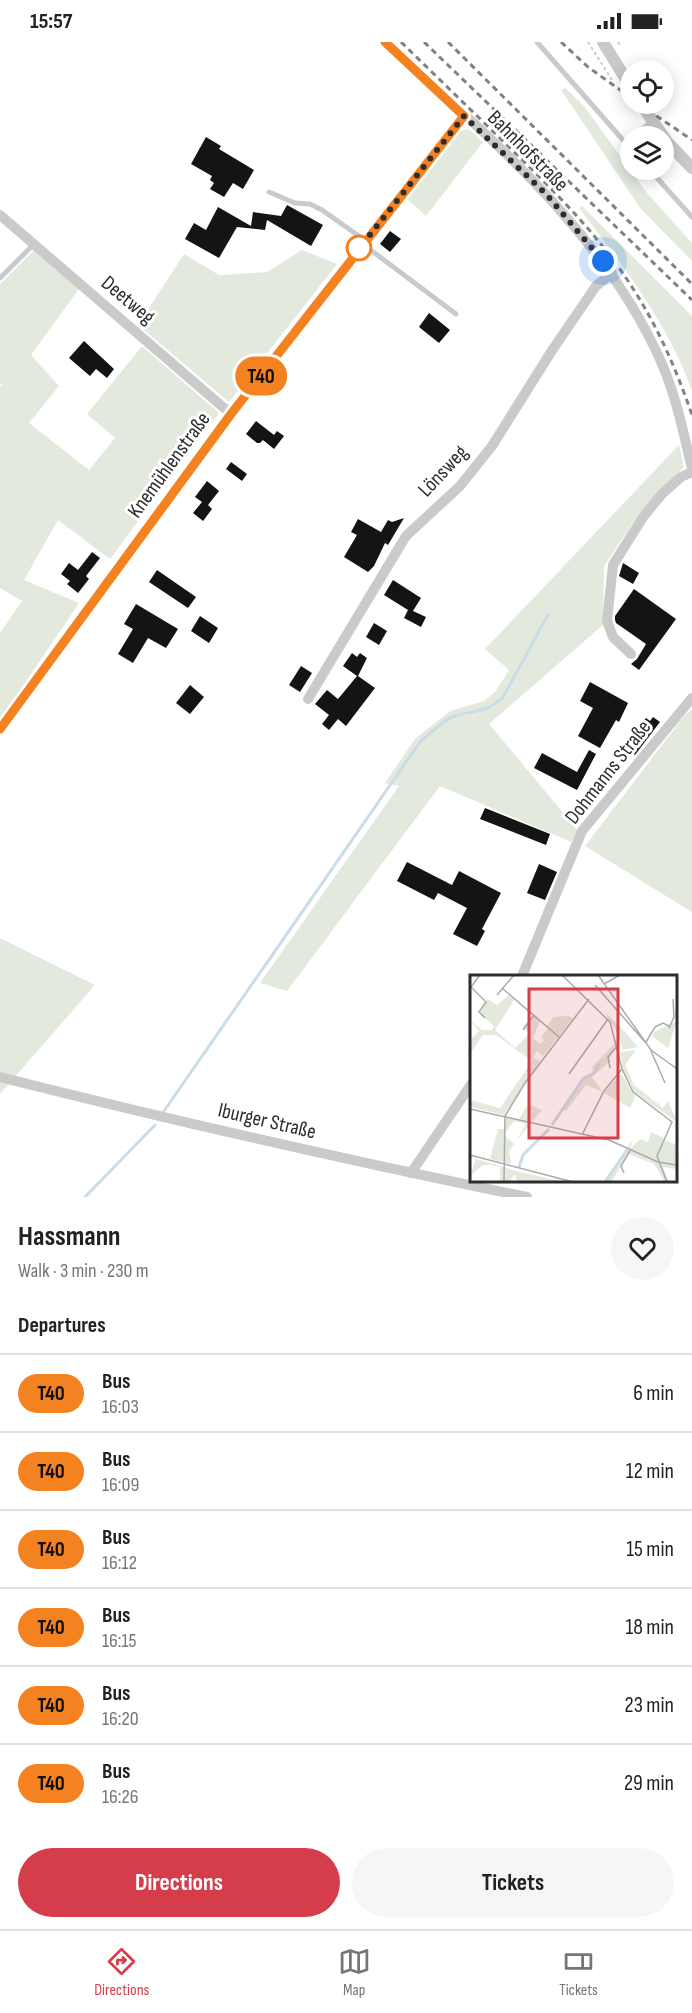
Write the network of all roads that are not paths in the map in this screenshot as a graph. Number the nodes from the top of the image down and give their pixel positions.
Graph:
1 (385, 42) edge
2 (537, 42) edge
3 (603, 42) edge
4 (620, 70) edge
5 (648, 114) edge
6 (464, 116) junction
7 (653, 121) junction
8 (646, 126) edge
9 (620, 130) edge
10 (692, 168) edge
11 (659, 180) edge
12 (269, 192) dead end
13 (0, 215) edge
14 (692, 217) edge
15 (364, 242) junction
16 (33, 244) junction
17 (612, 273) junction
18 (0, 278) edge
19 (456, 314) dead end
20 (231, 414) junction
21 (692, 471) edge
22 (631, 654) dead end
23 (692, 698) edge
24 (308, 699) dead end
25 (0, 729) edge
26 (522, 975) edge
27 (0, 1077) edge
28 (470, 1084) edge
29 (411, 1173) junction
30 (527, 1197) edge

1 - 6 street, Bahnhofstraße
2 - 9 lane
3 - 4 street
5 - 7 street
6 - 15 street, Knemühlenstraße
6 - 17 street, Bahnhofstraße
7 - 8 lane
7 - 10 street
11 - 14 lane
12 - 15 lane
13 - 16 street, Deetweg
15 - 19 lane
15 - 20 street, Knemühlenstraße
16 - 18 lane
16 - 20 street, Deetweg
17 - 21 street, Bahnhofstraße
17 - 24 street, Lönsweg
20 - 25 street, Knemühlenstraße
21 - 22 street, Bahnhofstraße
23 - 26 street, Dohmanns Straße
27 - 29 street, Iburger Straße
28 - 29 street
29 - 30 street, Iburger Straße

